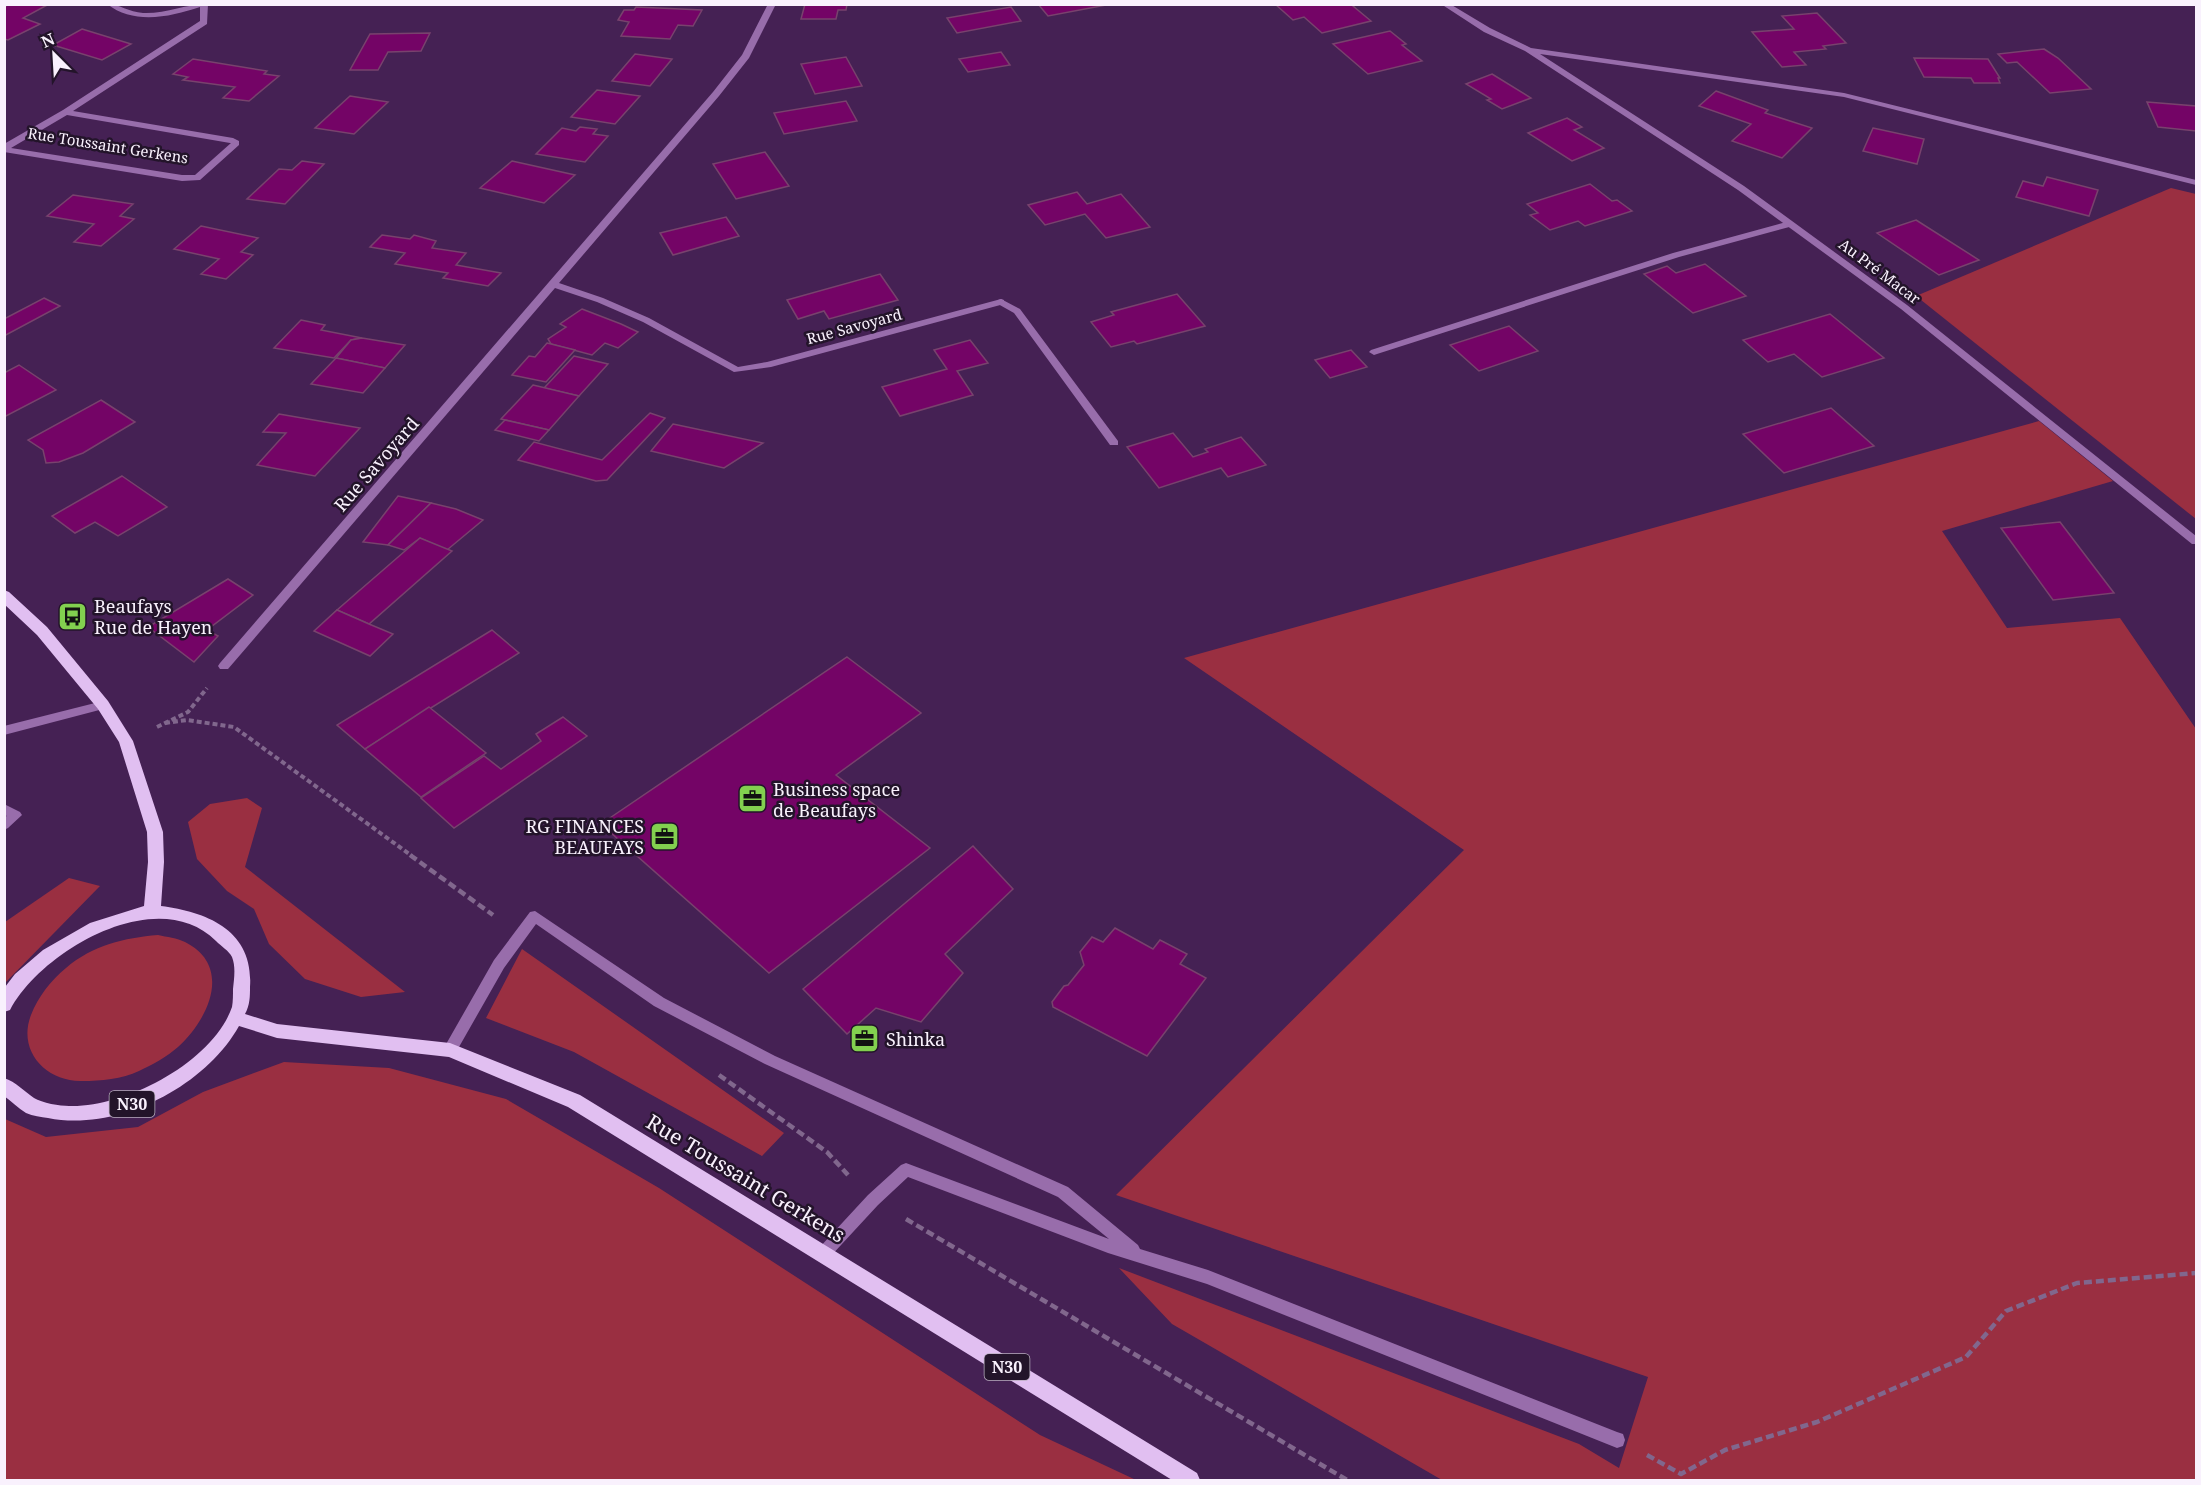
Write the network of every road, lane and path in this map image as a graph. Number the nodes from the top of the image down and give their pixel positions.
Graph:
1 (110, 4) edge
2 (203, 4) edge
3 (772, 4) edge
4 (1444, 4) edge
5 (1528, 50) junction
6 (66, 112) junction
7 (4, 148) edge
8 (2196, 182) edge
9 (1790, 224) junction
10 (553, 284) junction
11 (1374, 352) dead end
12 (1114, 443) dead end
13 (2196, 541) edge
14 (4, 596) edge
15 (224, 666) joint
16 (103, 705) junction
17 (165, 723) junction
18 (4, 731) edge
19 (126, 741) junction
20 (4, 809) edge
21 (4, 825) edge
22 (152, 912) junction
23 (521, 936) junction
24 (4, 1005) edge
25 (238, 1019) junction
26 (450, 1050) junction
27 (4, 1085) edge
28 (873, 1200) junction
29 (824, 1253) junction
30 (1138, 1255) junction
31 (2196, 1273) edge
32 (1617, 1440) joint
33 (1190, 1480) edge
34 (1347, 1480) edge

1 - 2 street, Rue Toussaint Gerkens
2 - 6 street, Rue Toussaint Gerkens
3 - 10 street, Rue Savoyard
4 - 5 street, Au Pré Macar
5 - 8 street, Au Pré Macar
5 - 9 street, Au Pré Macar
6 - 7 street, Rue Toussaint Gerkens
6 - 7 street, Rue Toussaint Gerkens
9 - 11 street
9 - 13 street, Au Pré Macar
10 - 12 street, Rue Savoyard
10 - 15 street, Rue Savoyard
14 - 16 main road
15 - 17 path
16 - 18 street
16 - 19 main road
17 - 19 path
17 - 23 path
19 - 22 main road
20 - 21 street
22 - 24 main road, N30
22 - 25 main road, N30
23 - 26 street
23 - 30 street
25 - 26 main road, Rue Toussaint Gerkens / N30
25 - 27 main road, N30
26 - 29 main road, Rue Toussaint Gerkens / N30
28 - 29 street
28 - 30 street
28 - 34 path
29 - 33 main road, Rue Toussaint Gerkens / N30
30 - 32 street
31 - 32 path

